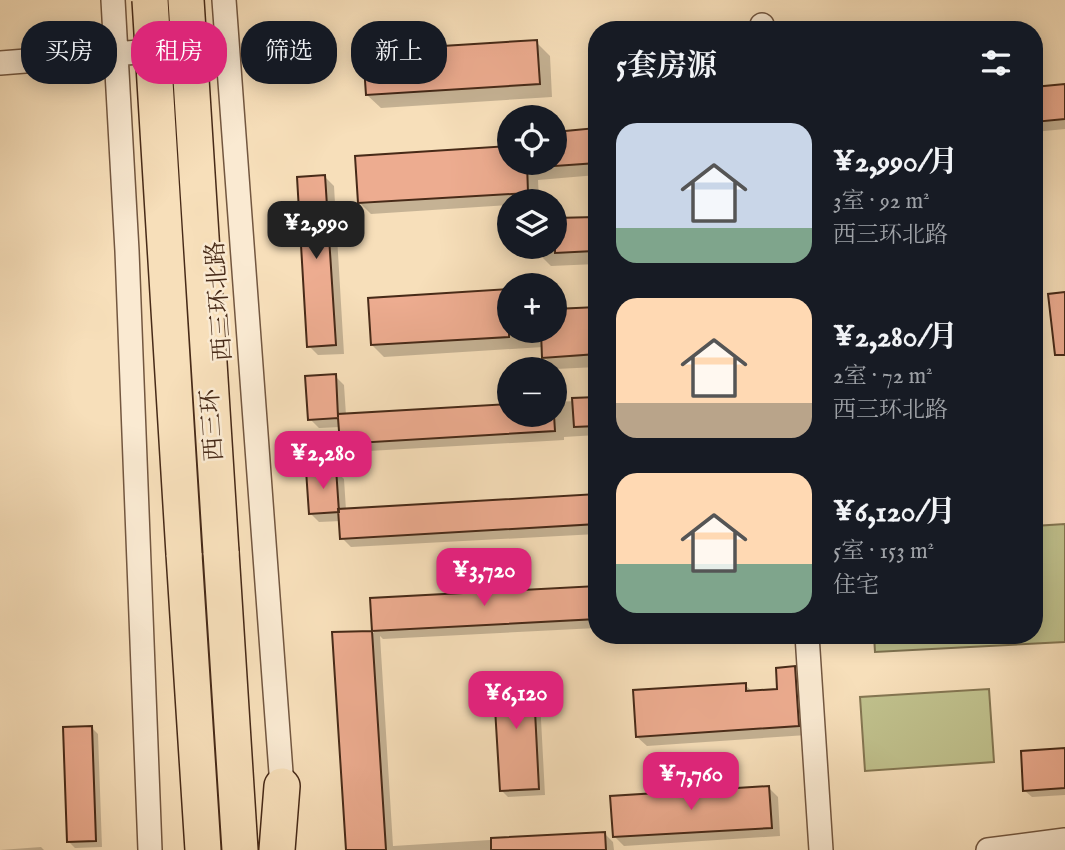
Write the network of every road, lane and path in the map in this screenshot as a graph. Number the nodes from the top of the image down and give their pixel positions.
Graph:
1 (113, 0) edge
2 (150, 0) edge
3 (186, 0) edge
4 (224, 0) edge
5 (114, 21) edge
6 (225, 21) edge
7 (227, 44) edge
8 (21, 61) edge
9 (0, 63) edge
10 (117, 84) edge
11 (808, 644) edge
12 (282, 786) junction
13 (1065, 840) edge
14 (150, 850) edge
15 (203, 850) edge
16 (240, 850) edge
17 (277, 850) edge
18 (287, 850) edge
19 (821, 850) edge
20 (989, 850) edge

1 - 5 street
2 - 15 highway, 西三环, bridge
3 - 16 highway, 西三环, bridge
4 - 6 street, 西三环北路
7 - 12 street, 西三环北路
8 - 9 street
10 - 14 street
11 - 19 street
12 - 17 highway
12 - 18 street, 西三环北路
13 - 20 street

